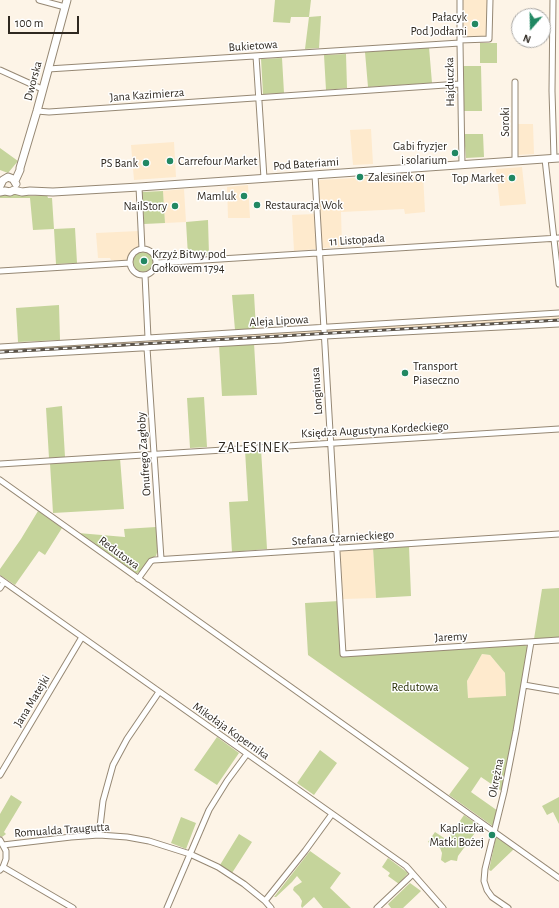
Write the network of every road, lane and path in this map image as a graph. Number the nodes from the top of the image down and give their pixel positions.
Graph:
1 (39, 0) edge
2 (460, 0) edge
3 (490, 0) edge
4 (553, 0) edge
5 (66, 3) edge
6 (460, 41) junction
7 (256, 56) junction
8 (48, 69) junction
9 (0, 70) edge
10 (515, 82) dead end
11 (460, 84) junction
12 (42, 89) junction
13 (259, 98) junction
14 (37, 111) junction
15 (556, 158) edge
16 (545, 159) junction
17 (514, 161) junction
18 (462, 164) junction
19 (315, 174) junction
20 (264, 178) junction
21 (6, 184) edge
22 (139, 187) junction
23 (556, 238) edge
24 (142, 249) junction
25 (320, 253) junction
26 (130, 263) junction
27 (156, 263) junction
28 (0, 271) edge
29 (145, 275) junction
30 (559, 284) edge
31 (559, 313) edge
32 (559, 324) edge
33 (324, 328) junction
34 (325, 336) junction
35 (148, 338) junction
36 (0, 347) edge
37 (147, 348) junction
38 (0, 356) edge
39 (559, 429) edge
40 (331, 443) junction
41 (154, 454) junction
42 (0, 464) edge
43 (0, 480) edge
44 (559, 534) edge
45 (337, 548) junction
46 (161, 559) junction
47 (138, 579) junction
48 (2, 581) edge
49 (0, 588) edge
50 (82, 637) junction
51 (559, 640) edge
52 (531, 642) junction
53 (343, 654) joint
54 (524, 685) junction
55 (559, 691) edge
56 (159, 692) junction
57 (247, 754) junction
58 (0, 775) edge
59 (332, 814) junction
60 (494, 832) junction
61 (98, 835) junction
62 (2, 843) edge
63 (190, 854) junction
64 (2, 868) edge
65 (413, 874) junction
66 (559, 877) edge
67 (265, 901) junction
68 (73, 908) edge
69 (167, 908) edge
70 (271, 908) edge
71 (377, 908) edge
72 (442, 908) edge
73 (508, 908) edge

1 - 5 street
2 - 6 street, Hajduczka
3 - 6 street, Bukietowa
4 - 15 street
5 - 8 street, Dworska
6 - 7 street, Bukietowa
6 - 11 street, Hajduczka
7 - 8 street, Bukietowa
7 - 13 street
8 - 12 street, Dworska
9 - 12 street
10 - 17 street, Soroki
11 - 13 street, Jana Kazimierza
11 - 18 street, Hajduczka
12 - 14 street, Dworska
13 - 14 street, Jana Kazimierza
13 - 20 street
14 - 21 street, Dworska
15 - 16 street, Pod Bateriami
16 - 17 street, Pod Bateriami
16 - 23 street
17 - 18 street, Pod Bateriami
18 - 19 street, Pod Bateriami
19 - 20 street, Pod Bateriami
19 - 25 street, Longinusa
20 - 22 street, Pod Bateriami
21 - 22 street, Pod Bateriami
22 - 24 street
23 - 25 street, 11 Listopada
23 - 30 street
24 - 26 street
24 - 27 street
25 - 27 street, 11 Listopada
25 - 33 street, Longinusa
26 - 28 street
26 - 29 street
27 - 29 street
29 - 35 street
31 - 33 street, Aleja Lipowa
32 - 34 street, Aleja Lipowa
33 - 34 street, Longinusa
33 - 35 street, Aleja Lipowa
34 - 37 street, Aleja Lipowa
34 - 40 street, Longinusa
35 - 36 street, Aleja Lipowa
37 - 38 street, Aleja Lipowa
37 - 41 street, Onufrego Zagłoby
39 - 40 street, Księdza Augustyna Kordeckiego
40 - 41 street, Księdza Augustyna Kordeckiego
40 - 45 street, Longinusa
41 - 42 street, Księdza Augustyna Kordeckiego
41 - 46 street, Onufrego Zagłoby
43 - 47 street, Redutowa
44 - 45 street, Stefana Czarnieckiego
45 - 46 street, Stefana Czarnieckiego
45 - 53 street, Longinusa
46 - 47 street, Stefana Czarnieckiego
47 - 60 street, Redutowa
48 - 49 street
48 - 50 street, Mikołaja Kopernika
50 - 56 street, Mikołaja Kopernika
50 - 58 street, Jana Matejki
51 - 52 street, Jaremy
52 - 53 street, Jaremy
52 - 54 street, Okrężna
54 - 55 street
54 - 60 street, Okrężna
56 - 57 street, Mikołaja Kopernika
56 - 61 street
57 - 59 street, Mikołaja Kopernika
57 - 63 street
59 - 65 street, Mikołaja Kopernika
59 - 67 street
60 - 66 street, Redutowa
60 - 73 street, Okrężna
61 - 62 street, Romualda Traugutta
61 - 63 street, Romualda Traugutta
62 - 64 street
63 - 67 street, Romualda Traugutta
63 - 69 street
64 - 68 street
65 - 71 street
65 - 72 street, Mikołaja Kopernika
67 - 70 street, Romualda Traugutta

